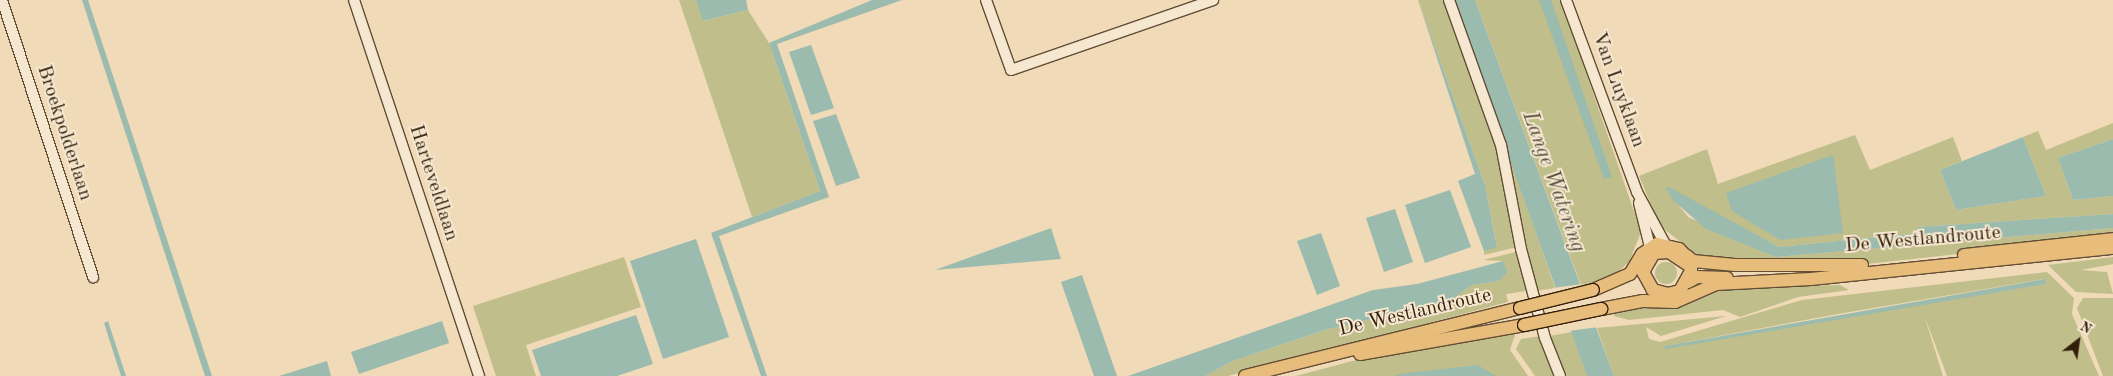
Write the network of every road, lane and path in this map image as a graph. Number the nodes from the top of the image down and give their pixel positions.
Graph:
1 (2, 0) edge
2 (354, 0) edge
3 (986, 0) edge
4 (1213, 0) edge
5 (1449, 0) edge
6 (1566, 0) edge
7 (1637, 192) junction
8 (2113, 239) edge
9 (1665, 244) junction
10 (2113, 248) edge
11 (1650, 251) junction
12 (1689, 261) junction
13 (1639, 270) junction
14 (93, 277) dead end
15 (1752, 280) junction
16 (1688, 282) junction
17 (1650, 288) junction
18 (1601, 309) junction
19 (479, 376) edge
20 (1245, 376) edge
21 (1273, 376) edge
22 (1560, 376) edge

1 - 14 street, Broekpolderlaan
2 - 19 street, Harteveldlaan
3 - 4 street
5 - 22 street
6 - 7 street, Van Luyklaan
7 - 9 street, Van Luyklaan
7 - 11 street, Van Luyklaan
8 - 12 main road, De Westlandroute
9 - 11 main road
9 - 12 main road
10 - 15 main road, De Westlandroute
11 - 12 main road
11 - 13 main road
12 - 16 main road
13 - 17 main road
13 - 20 main road, De Westlandroute, bridge
15 - 16 main road, De Westlandroute
15 - 18 main road, De Westlandroute
16 - 17 main road
17 - 18 main road, De Westlandroute
18 - 21 main road, De Westlandroute, bridge

